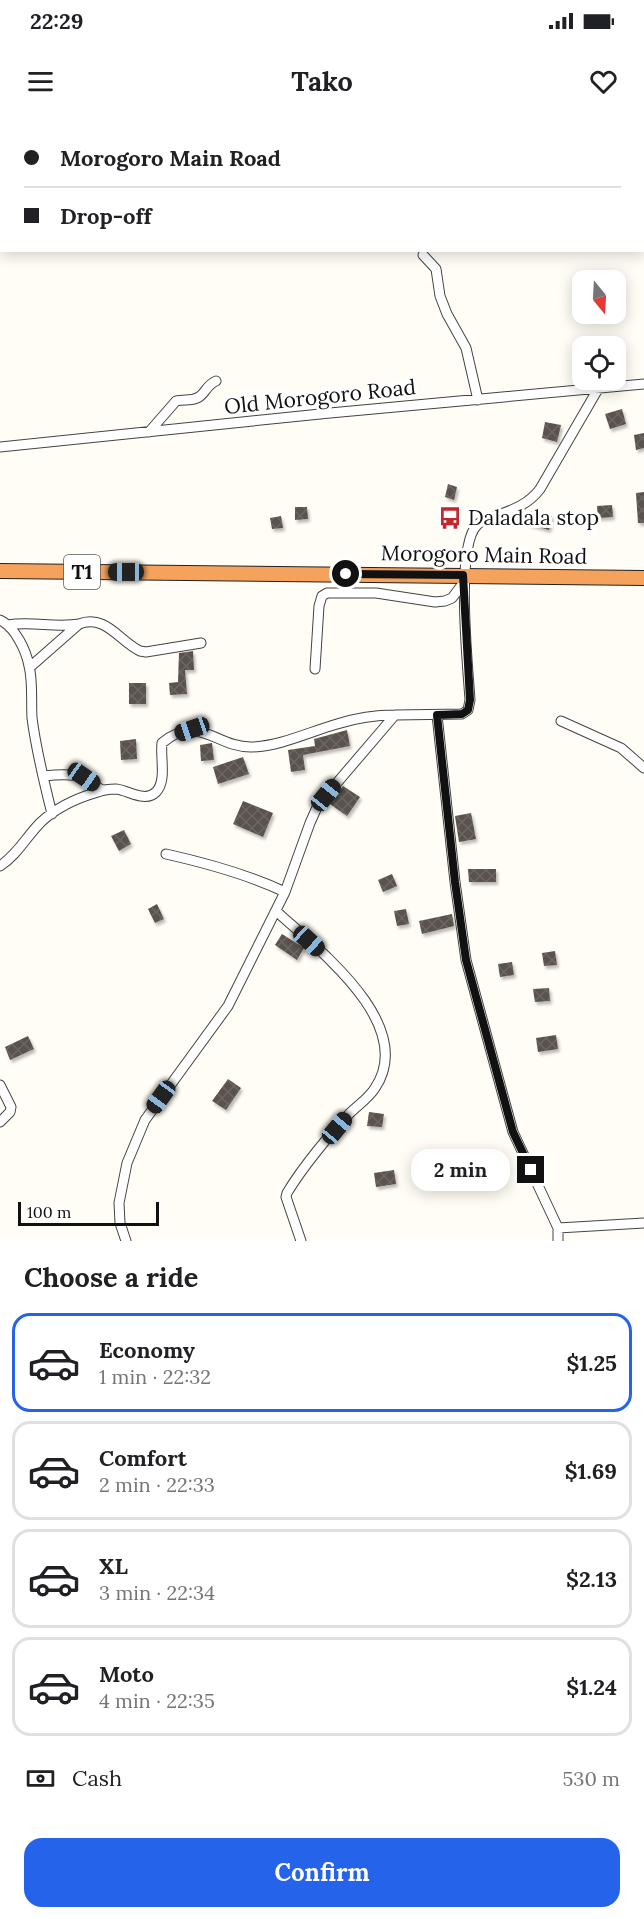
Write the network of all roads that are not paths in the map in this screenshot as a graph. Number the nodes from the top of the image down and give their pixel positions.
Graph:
1 (423, 255) dead end
2 (216, 381) dead end
3 (644, 384) edge
4 (626, 386) edge
5 (587, 390) edge
6 (597, 390) edge
7 (478, 400) junction
8 (149, 432) junction
9 (0, 447) edge
10 (0, 571) edge
11 (644, 578) edge
12 (464, 579) junction
13 (4, 622) edge
14 (79, 624) junction
15 (201, 643) dead end
16 (30, 667) junction
17 (315, 669) dead end
18 (395, 715) junction
19 (437, 715) junction
20 (561, 721) dead end
21 (644, 768) edge
22 (43, 776) junction
23 (102, 790) junction
24 (52, 814) junction
25 (166, 854) dead end
26 (0, 866) edge
27 (285, 892) junction
28 (276, 911) junction
29 (0, 1084) edge
30 (0, 1122) edge
31 (644, 1223) edge
32 (558, 1228) junction
33 (126, 1241) edge
34 (301, 1241) edge
35 (558, 1241) edge

1 - 7 street
2 - 8 street
3 - 4 street, Old Morogoro Road
5 - 7 street, Old Morogoro Road
6 - 12 street
7 - 8 street, Old Morogoro Road
8 - 9 street, Old Morogoro Road
10 - 12 highway, Morogoro Main Road / T1
11 - 12 highway, Morogoro Main Road / T1
12 - 17 street
12 - 19 street
13 - 14 street
13 - 16 street
14 - 15 street
14 - 16 street
16 - 22 street
18 - 19 street
18 - 23 street
18 - 27 street
19 - 32 street
20 - 21 street
22 - 23 street
22 - 24 street
23 - 24 street
24 - 26 street
25 - 27 street
27 - 28 street
28 - 33 street
28 - 34 street
29 - 30 street
31 - 32 street
32 - 35 street

